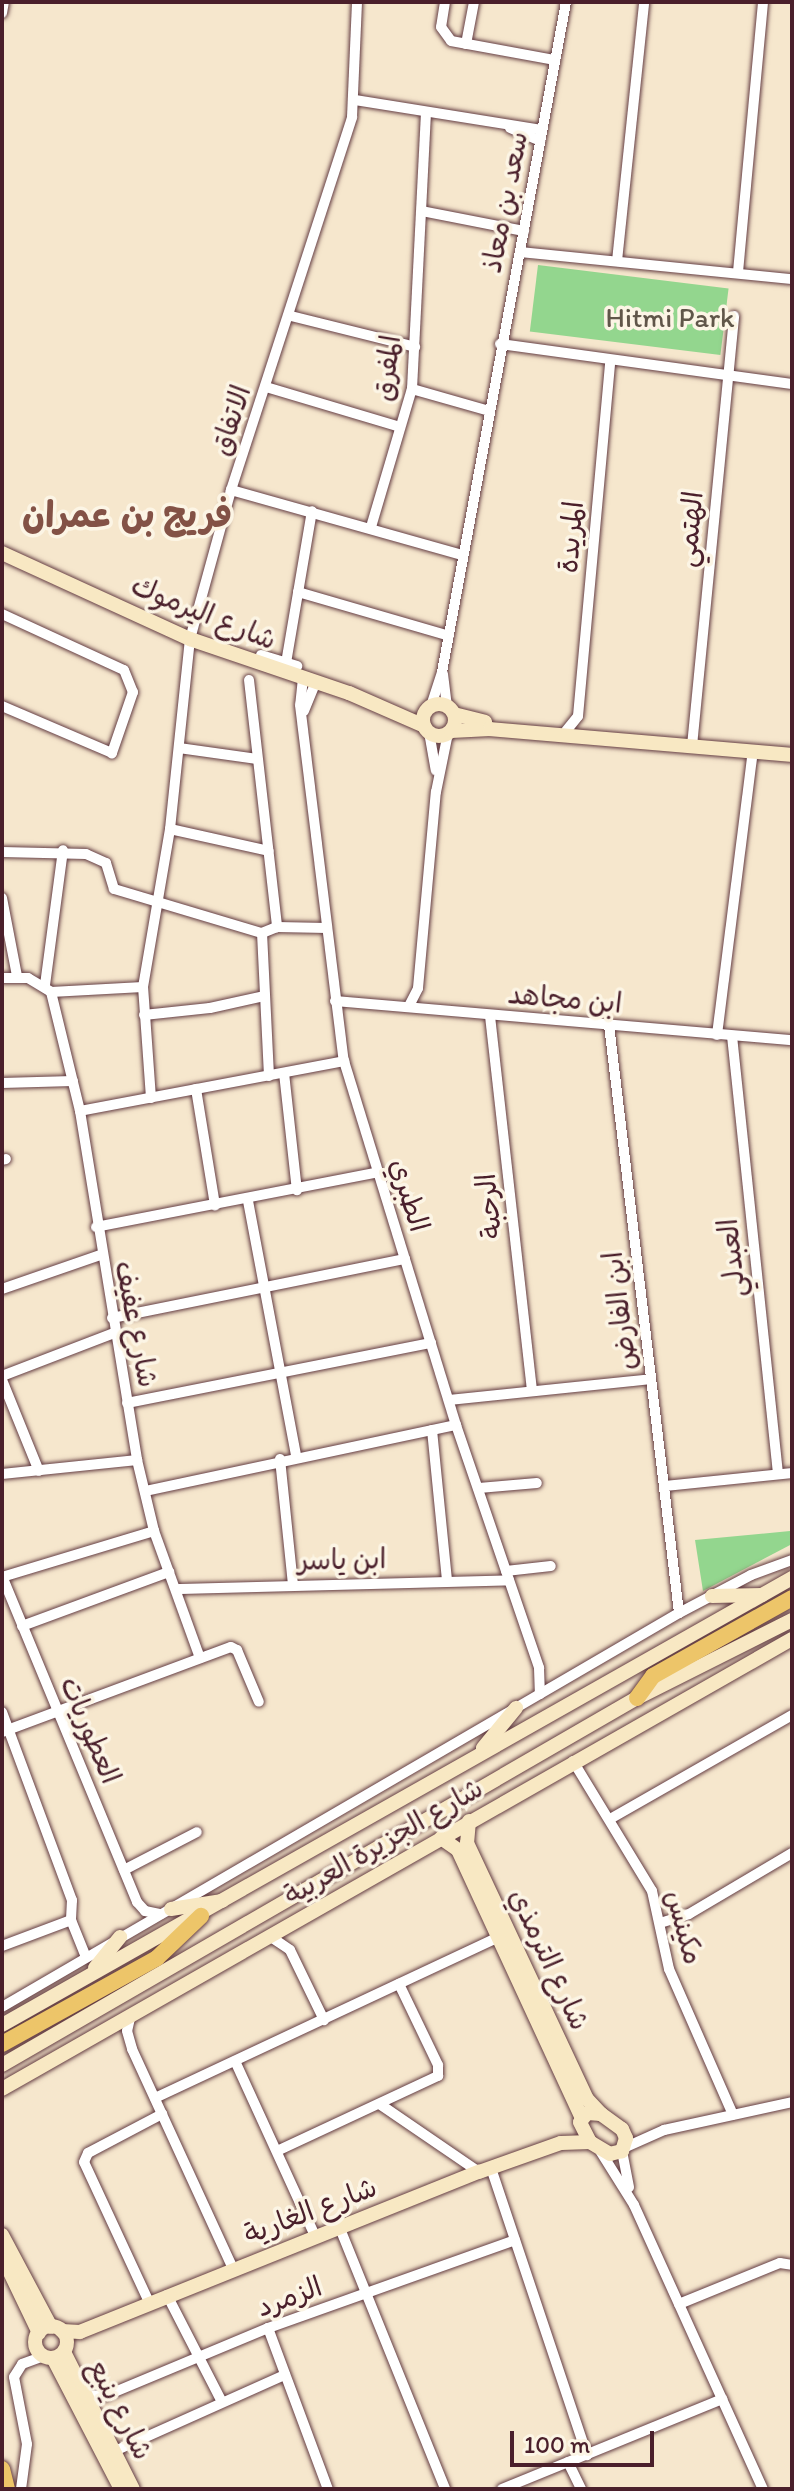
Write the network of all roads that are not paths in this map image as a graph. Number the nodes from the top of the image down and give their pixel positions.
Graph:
1 (4, 2) edge
2 (357, 2) edge
3 (445, 2) edge
4 (474, 2) edge
5 (566, 2) edge
6 (644, 2) edge
7 (763, 2) edge
8 (2, 13) edge
9 (466, 44) junction
10 (555, 60) junction
11 (355, 100) junction
12 (426, 113) junction
13 (510, 128) junction
14 (542, 130) junction
15 (540, 141) junction
16 (422, 211) junction
17 (524, 231) junction
18 (520, 252) junction
19 (617, 261) junction
20 (738, 272) junction
21 (792, 279) edge
22 (291, 316) junction
23 (734, 316) dead end
24 (500, 344) junction
25 (415, 347) junction
26 (610, 361) junction
27 (728, 375) junction
28 (792, 384) edge
29 (266, 387) junction
30 (412, 389) junction
31 (489, 411) junction
32 (400, 427) junction
33 (231, 490) junction
34 (312, 511) junction
35 (371, 527) junction
36 (2, 553) edge
37 (463, 555) junction
38 (298, 592) junction
39 (2, 614) edge
40 (449, 636) junction
41 (190, 639) junction
42 (261, 655) dead end
43 (300, 672) junction
44 (442, 672) junction
45 (249, 680) dead end
46 (2, 706) edge
47 (428, 708) junction
48 (392, 710) junction
49 (450, 710) junction
50 (578, 716) junction
51 (426, 729) junction
52 (566, 731) junction
53 (449, 732) junction
54 (587, 733) junction
55 (692, 746) junction
56 (179, 748) junction
57 (753, 752) junction
58 (792, 755) edge
59 (257, 759) junction
60 (438, 778) junction
61 (170, 829) junction
62 (63, 850) junction
63 (269, 851) junction
64 (2, 852) edge
65 (2, 898) edge
66 (158, 905) junction
67 (4, 917) edge
68 (277, 927) junction
69 (327, 928) junction
70 (262, 933) junction
71 (17, 976) junction
72 (2, 978) edge
73 (143, 987) junction
74 (418, 988) junction
75 (48, 989) junction
76 (264, 996) junction
77 (335, 1001) junction
78 (409, 1006) junction
79 (429, 1008) junction
80 (144, 1015) junction
81 (490, 1016) junction
82 (609, 1025) junction
83 (717, 1035) junction
84 (732, 1036) junction
85 (792, 1040) edge
86 (344, 1061) junction
87 (284, 1073) junction
88 (269, 1076) junction
89 (73, 1081) junction
90 (2, 1083) edge
91 (196, 1089) junction
92 (151, 1098) junction
93 (80, 1111) junction
94 (378, 1172) junction
95 (297, 1190) junction
96 (248, 1201) junction
97 (215, 1205) junction
98 (96, 1227) junction
99 (100, 1255) junction
100 (405, 1259) junction
101 (267, 1287) junction
102 (2, 1289) edge
103 (112, 1318) junction
104 (114, 1333) junction
105 (431, 1343) junction
106 (281, 1373) junction
107 (2, 1378) edge
108 (651, 1379) junction
109 (532, 1391) junction
110 (449, 1400) junction
111 (127, 1403) junction
112 (456, 1425) junction
113 (432, 1430) junction
114 (296, 1455) junction
115 (280, 1459) junction
116 (137, 1460) junction
117 (39, 1471) junction
118 (792, 1473) edge
119 (2, 1474) edge
120 (778, 1474) junction
121 (537, 1483) dead end
122 (665, 1486) junction
123 (479, 1488) junction
124 (145, 1491) junction
125 (154, 1531) junction
126 (792, 1560) edge
127 (551, 1566) dead end
128 (169, 1572) junction
129 (2, 1576) edge
130 (507, 1576) junction
131 (792, 1578) edge
132 (447, 1581) junction
133 (293, 1584) junction
134 (176, 1589) junction
135 (679, 1592) junction
136 (763, 1595) junction
137 (712, 1596) junction
138 (792, 1598) edge
139 (698, 1603) junction
140 (679, 1613) junction
141 (792, 1620) edge
142 (22, 1626) junction
143 (792, 1639) edge
144 (200, 1658) junction
145 (539, 1668) junction
146 (558, 1684) junction
147 (540, 1694) junction
148 (637, 1698) junction
149 (259, 1702) dead end
150 (516, 1708) junction
151 (56, 1710) junction
152 (2, 1712) edge
153 (792, 1715) edge
154 (5, 1731) edge
155 (476, 1757) junction
156 (573, 1761) junction
157 (508, 1771) junction
158 (486, 1810) junction
159 (610, 1819) junction
160 (469, 1821) junction
161 (197, 1832) dead end
162 (441, 1838) junction
163 (419, 1850) junction
164 (791, 1857) edge
165 (341, 1868) junction
166 (124, 1870) junction
167 (226, 1900) junction
168 (137, 1902) junction
169 (166, 1911) junction
170 (201, 1916) junction
171 (71, 1920) junction
172 (660, 1923) junction
173 (124, 1934) junction
174 (504, 1935) junction
175 (271, 1937) junction
176 (2, 1946) edge
177 (86, 1957) junction
178 (187, 1961) junction
179 (89, 1974) junction
180 (399, 1984) junction
181 (149, 2004) junction
182 (2, 2007) edge
183 (131, 2014) junction
184 (324, 2020) junction
185 (2, 2025) edge
186 (105, 2027) junction
187 (88, 2037) junction
188 (2, 2044) edge
189 (32, 2049) junction
190 (132, 2049) junction
191 (235, 2061) junction
192 (2, 2065) edge
193 (2, 2089) edge
194 (155, 2098) junction
195 (792, 2102) edge
196 (381, 2105) junction
197 (162, 2114) junction
198 (601, 2114) junction
199 (733, 2115) junction
200 (581, 2122) junction
201 (622, 2129) junction
202 (664, 2130) junction
203 (561, 2143) junction
204 (594, 2145) junction
205 (624, 2149) junction
206 (277, 2151) junction
207 (485, 2170) junction
208 (634, 2205) junction
209 (339, 2226) junction
210 (2, 2235) edge
211 (315, 2236) junction
212 (515, 2240) junction
213 (2, 2256) edge
214 (792, 2265) edge
215 (233, 2269) junction
216 (167, 2295) junction
217 (367, 2295) junction
218 (149, 2302) junction
219 (679, 2304) junction
220 (268, 2328) junction
221 (51, 2330) junction
222 (80, 2332) junction
223 (57, 2353) junction
224 (199, 2355) junction
225 (285, 2375) junction
226 (81, 2395) junction
227 (722, 2399) junction
228 (222, 2402) junction
229 (107, 2455) junction
230 (587, 2455) junction
231 (568, 2462) junction
232 (2, 2469) edge
233 (7, 2489) edge
234 (21, 2489) edge
235 (121, 2489) edge
236 (133, 2489) edge
237 (328, 2489) edge
238 (445, 2489) edge
239 (502, 2489) edge
240 (581, 2489) edge
241 (763, 2489) edge

1 - 8 street
2 - 11 street, الاتفاق
3 - 9 street
4 - 9 street
5 - 10 street, سعد بن معاذ
6 - 19 street
7 - 20 street
9 - 10 street
10 - 14 street, سعد بن معاذ
11 - 12 street
11 - 22 street, الاتفاق
12 - 13 street
12 - 16 street, المفرق
13 - 14 street
13 - 15 street
14 - 15 street, سعد بن معاذ
15 - 17 street, سعد بن معاذ
16 - 17 street
16 - 25 street, المفرق
17 - 18 street, سعد بن معاذ
18 - 19 street
18 - 24 street, سعد بن معاذ
19 - 20 street
20 - 21 street
22 - 25 street
22 - 29 street, الاتفاق
23 - 27 street, الهتمي
24 - 26 street
24 - 31 street, سعد بن معاذ
25 - 30 street, المفرق
26 - 27 street
26 - 50 street, المريدة
27 - 28 street
27 - 55 street, الهتمي
29 - 32 street
29 - 33 street, الاتفاق
30 - 31 street
30 - 32 street, المفرق
31 - 37 street, سعد بن معاذ
32 - 35 street, المفرق
33 - 34 street
33 - 41 street, الاتفاق
34 - 35 street
34 - 38 street, الطبري
35 - 37 street
36 - 41 street, شارع اليرموك
37 - 40 street, سعد بن معاذ
38 - 40 street
38 - 43 street, الطبري
39 - 46 street
40 - 44 street, سعد بن معاذ
41 - 43 street, شارع اليرموك
41 - 56 street, الاتفاق
42 - 43 street
43 - 48 street, شارع اليرموك
43 - 69 street, الطبري
44 - 47 street, سعد بن معاذ
44 - 49 street, سعد بن معاذ
45 - 59 street
47 - 48 street, شارع اليرموك
47 - 49 street, شارع اليرموك
47 - 51 street
48 - 51 street, شارع اليرموك
49 - 52 street
49 - 53 street
50 - 52 street
50 - 54 street
51 - 53 street
51 - 60 street
52 - 54 street
53 - 55 street
53 - 60 street
54 - 55 street
55 - 57 street
56 - 59 street
56 - 61 street, الاتفاق
57 - 58 street
57 - 83 street
59 - 63 street
60 - 74 street
61 - 63 street
61 - 66 street, الاتفاق
62 - 64 street
62 - 66 street
62 - 75 street
63 - 68 street
65 - 67 street
66 - 70 street
66 - 73 street, الاتفاق
67 - 71 street
68 - 69 street
68 - 70 street
69 - 77 street, الطبري
70 - 76 street
71 - 72 street
71 - 75 street
73 - 75 street
73 - 80 street, الاتفاق
74 - 78 street
74 - 79 street
75 - 89 street, شارع عفيف
76 - 80 street
76 - 88 street
77 - 78 street, ابن مجاهد
77 - 86 street, الطبري
78 - 79 street, ابن مجاهد
79 - 81 street, ابن مجاهد
80 - 92 street, الاتفاق
81 - 82 street, ابن مجاهد
81 - 109 street, الرحبة
82 - 83 street, ابن مجاهد
82 - 108 street, ابن الفارض
83 - 84 street, ابن مجاهد
84 - 85 street, ابن مجاهد
84 - 120 street, العبدلي
86 - 87 street
86 - 94 street, الطبري
87 - 88 street
87 - 95 street
88 - 91 street
89 - 90 street
89 - 93 street, شارع عفيف
91 - 92 street
91 - 97 street
92 - 93 street
93 - 98 street, شارع عفيف
94 - 95 street
94 - 100 street, الطبري
95 - 96 street
96 - 97 street
96 - 101 street
97 - 98 street
98 - 99 street, شارع عفيف
99 - 102 street
99 - 103 street, شارع عفيف
100 - 101 street
100 - 105 street, الطبري
101 - 103 street
101 - 106 street
103 - 104 street, شارع عفيف
104 - 107 street
104 - 111 street, شارع عفيف
105 - 106 street
105 - 110 street, الطبري
106 - 111 street
106 - 114 street
107 - 117 street
108 - 109 street
108 - 122 street, ابن الفارض
109 - 110 street
110 - 112 street, الطبري
111 - 116 street, شارع عفيف
112 - 113 street
112 - 123 street, الطبري
113 - 114 street
113 - 132 street
114 - 115 street
115 - 124 street
115 - 133 street
116 - 117 street
116 - 124 street, شارع عفيف
117 - 119 street
118 - 120 street
120 - 122 street
121 - 123 street
122 - 135 street, ابن الفارض
123 - 130 street, الطبري
124 - 125 street, شارع عفيف
125 - 128 street, شارع عفيف
125 - 129 street
126 - 137 street, شارع الجزيرة العربية
127 - 130 street, ابن ياسر
128 - 134 street, شارع عفيف
128 - 142 street
129 - 142 street, العطوريات
130 - 132 street, ابن ياسر
130 - 145 street, الطبري
131 - 136 street, شارع الجزيرة العربية
132 - 133 street, ابن ياسر
133 - 134 street, ابن ياسر
134 - 144 street, شارع عفيف
135 - 139 street
135 - 140 street, ابن الفارض
136 - 137 street
136 - 155 street, شارع الجزيرة العربية
137 - 139 street, شارع الجزيرة العربية
138 - 148 main road
139 - 140 street, شارع الجزيرة العربية
140 - 146 street, شارع الجزيرة العربية
141 - 148 street, شارع الجزيرة العربية
142 - 151 street, العطوريات
143 - 156 street, شارع الجزيرة العربية
144 - 149 street
144 - 151 street
145 - 146 street
145 - 147 street, الطبري
146 - 147 street, شارع الجزيرة العربية
147 - 150 street, شارع الجزيرة العربية
148 - 157 street, شارع الجزيرة العربية
150 - 155 street
150 - 169 street, شارع الجزيرة العربية
151 - 154 street
151 - 166 street, العطوريات
152 - 154 street
153 - 159 street
154 - 171 street
155 - 167 street, شارع الجزيرة العربية
156 - 158 street, شارع الجزيرة العربية
156 - 159 street, مكينس
157 - 158 street
157 - 165 street, شارع الجزيرة العربية
158 - 160 street, شارع الجزيرة العربية
159 - 172 street, مكينس
160 - 162 street, شارع الجزيرة العربية
160 - 174 street, شارع الترمذي
161 - 166 street
162 - 163 street, شارع الجزيرة العربية
162 - 174 street, شارع الترمذي
163 - 165 street
163 - 175 street, شارع الجزيرة العربية
164 - 172 street
165 - 178 street, شارع الجزيرة العربية
166 - 168 street, العطوريات
167 - 169 street
167 - 170 street, شارع الجزيرة العربية
168 - 169 street
168 - 173 street
169 - 173 street, شارع الجزيرة العربية
170 - 179 street, شارع الجزيرة العربية
170 - 188 main road
171 - 176 street
171 - 177 street
172 - 199 street, مكينس
173 - 177 street, شارع الجزيرة العربية
173 - 179 street
174 - 180 street
174 - 198 street, شارع الترمذي
174 - 200 street, شارع الترمذي
175 - 181 street, شارع الجزيرة العربية
175 - 184 street
177 - 182 street, شارع الجزيرة العربية
178 - 181 street
178 - 189 street, شارع الجزيرة العربية
179 - 185 street, شارع الجزيرة العربية
180 - 184 street
180 - 196 street
181 - 183 street, شارع الجزيرة العربية
183 - 186 street, شارع الجزيرة العربية
183 - 190 street
184 - 191 street
186 - 187 street, شارع الجزيرة العربية
186 - 190 street
187 - 189 street
187 - 193 street, شارع الجزيرة العربية
189 - 192 street, شارع الجزيرة العربية
190 - 194 street
191 - 194 street
191 - 206 street
194 - 197 street
195 - 199 street
196 - 206 street
196 - 207 street
197 - 215 street
197 - 218 street
198 - 200 street
198 - 201 street
199 - 202 street
200 - 203 street, شارع الغارية
200 - 204 street, شارع الترمذي
201 - 202 street
201 - 205 street
202 - 205 street
203 - 204 street, شارع الغارية
203 - 207 street, شارع الغارية
204 - 205 street, شارع الغارية
204 - 208 street
205 - 208 street
206 - 211 street
207 - 209 street, شارع الغارية
207 - 212 street
208 - 219 street
209 - 211 street, شارع الغارية
209 - 217 street
210 - 221 street
211 - 215 street, شارع الغارية
212 - 217 street, الزمرد
212 - 230 street
213 - 221 street
214 - 219 street
215 - 216 street, شارع الغارية
216 - 218 street, شارع الغارية
216 - 224 street
217 - 220 street, الزمرد
217 - 238 street
218 - 222 street, شارع الغارية
219 - 227 street
220 - 224 street, الزمرد
220 - 225 street
221 - 222 street, شارع الغارية
221 - 223 street
221 - 223 street
222 - 223 street, شارع الغارية
223 - 226 street, شارع ينبع
223 - 229 street, شارع ينبع
223 - 234 street, شارع الغارية
224 - 226 street, الزمرد
224 - 228 street
225 - 228 street
225 - 237 street
226 - 229 street, شارع ينبع
227 - 230 street
227 - 241 street
228 - 229 street
229 - 235 street, شارع ينبع
229 - 236 street, شارع ينبع
230 - 231 street
231 - 239 street
231 - 240 street
232 - 233 main road

